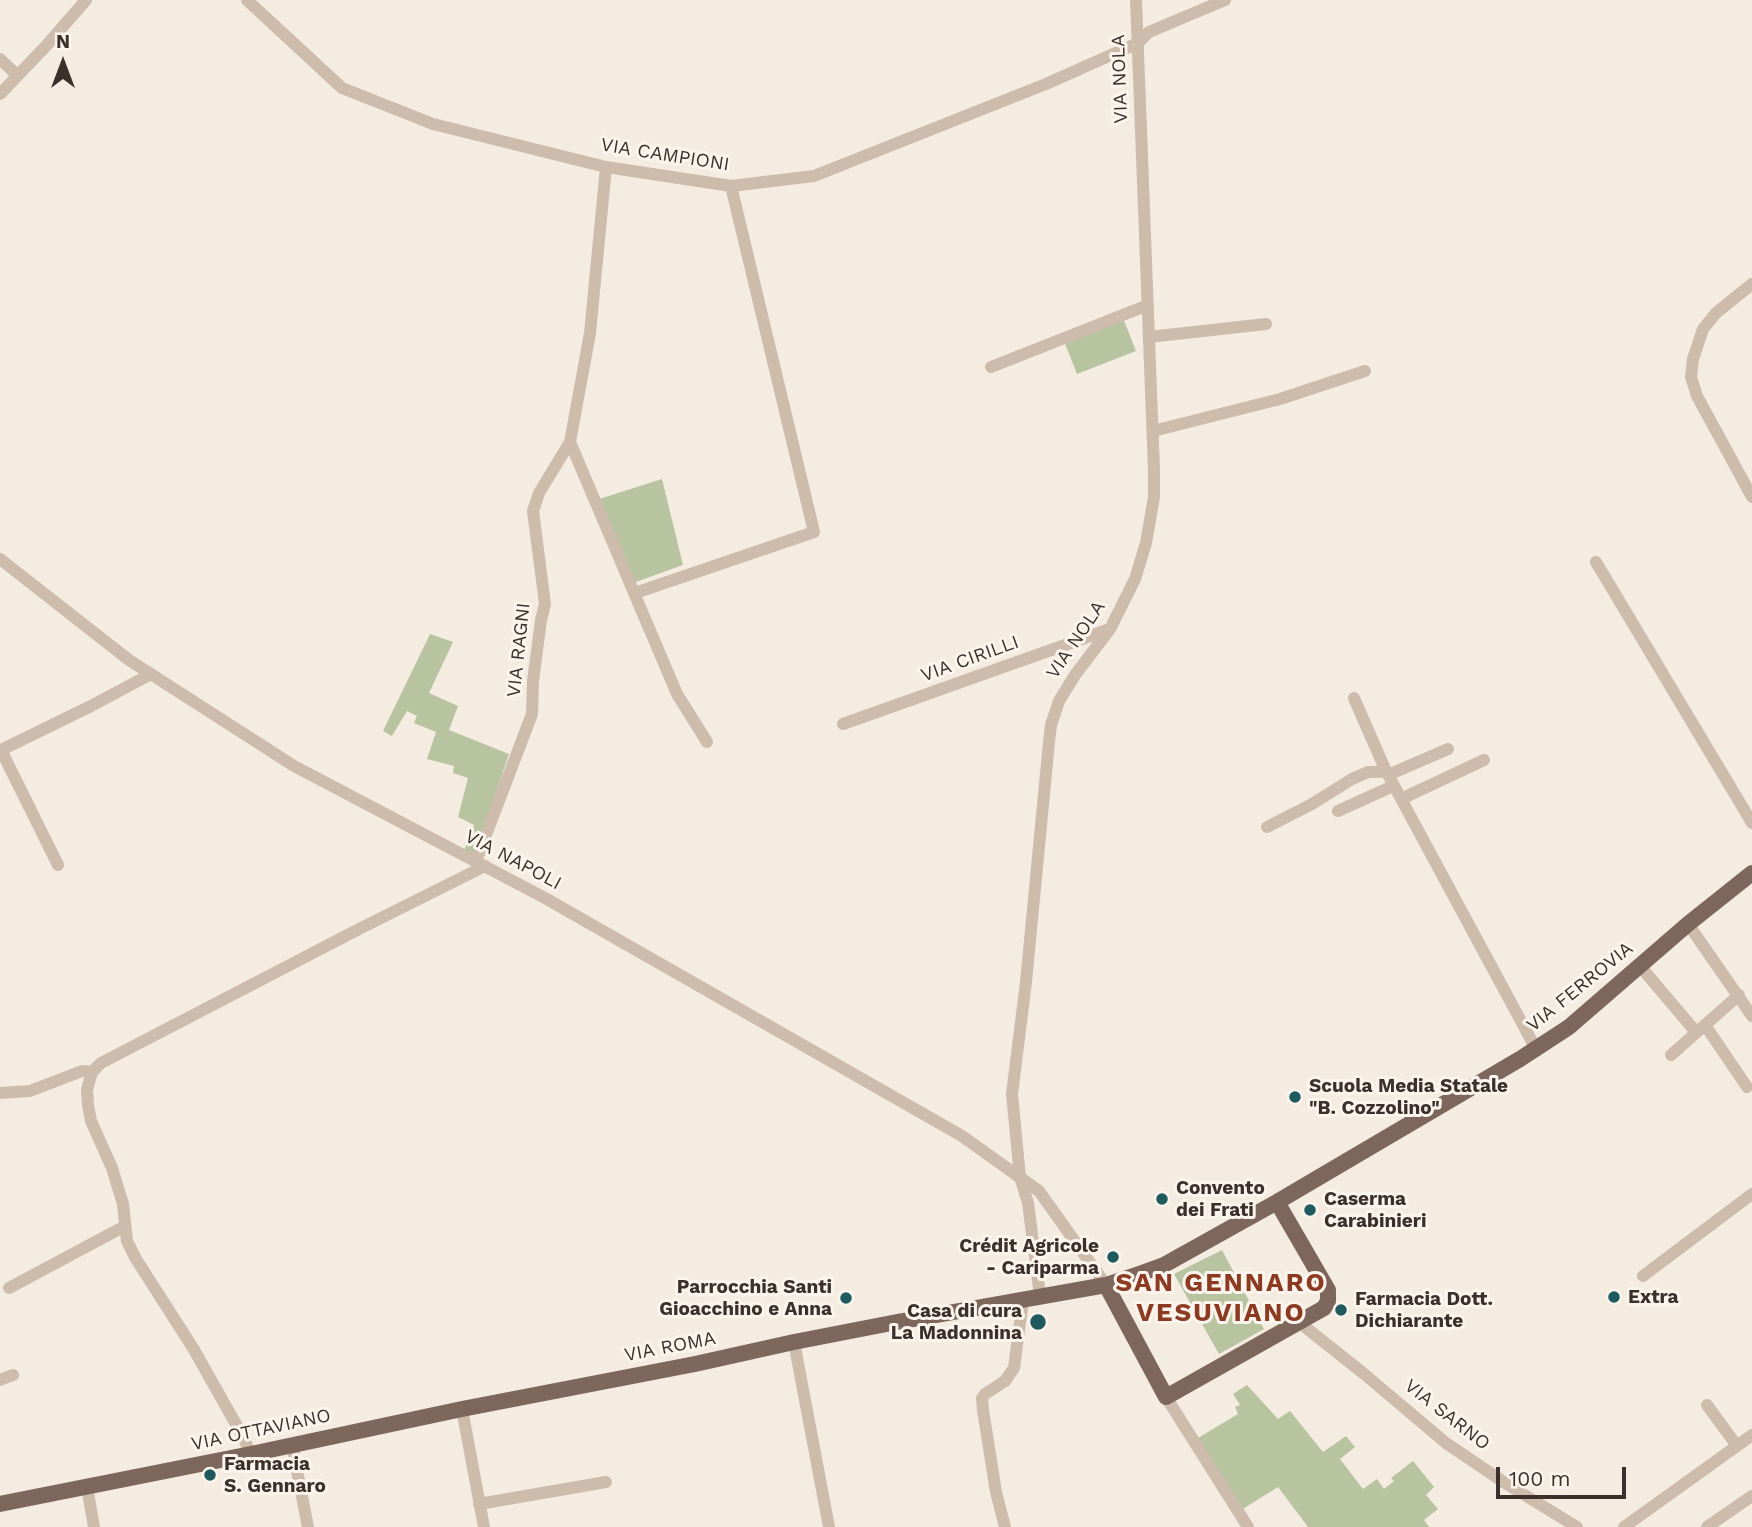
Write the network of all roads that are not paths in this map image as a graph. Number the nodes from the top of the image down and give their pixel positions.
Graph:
1 (86, 0) edge
2 (247, 0) edge
3 (1136, 0) edge
4 (1225, 0) edge
5 (1138, 43) junction
6 (0, 59) edge
7 (18, 75) junction
8 (0, 93) edge
9 (606, 167) junction
10 (731, 186) junction
11 (1752, 284) edge
12 (1148, 305) junction
13 (1265, 324) dead end
14 (1149, 337) junction
15 (991, 367) dead end
16 (1365, 371) dead end
17 (1153, 431) junction
18 (570, 442) junction
19 (1752, 497) edge
20 (0, 559) edge
21 (1595, 562) dead end
22 (635, 593) junction
23 (1110, 629) junction
24 (151, 674) junction
25 (1354, 698) dead end
26 (843, 724) dead end
27 (708, 742) dead end
28 (1448, 748) dead end
29 (1484, 760) dead end
30 (1389, 777) junction
31 (1401, 799) junction
32 (1338, 811) dead end
33 (1752, 823) edge
34 (1267, 827) dead end
35 (480, 864) junction
36 (58, 865) dead end
37 (1752, 873) edge
38 (1688, 924) junction
39 (1640, 966) junction
40 (1739, 995) junction
41 (1752, 1016) edge
42 (1700, 1029) junction
43 (1536, 1049) junction
44 (1671, 1055) dead end
45 (92, 1072) junction
46 (1747, 1087) dead end
47 (0, 1094) edge
48 (1020, 1177) junction
49 (1752, 1194) edge
50 (1277, 1202) junction
51 (125, 1226) junction
52 (1643, 1276) dead end
53 (1106, 1285) junction
54 (9, 1289) dead end
55 (1040, 1296) junction
56 (1023, 1300) junction
57 (1300, 1323) junction
58 (793, 1342) junction
59 (13, 1375) dead end
60 (0, 1380) edge
61 (531, 1395) joint
62 (1166, 1397) junction
63 (1707, 1405) dead end
64 (462, 1409) junction
65 (1752, 1435) edge
66 (292, 1445) junction
67 (1737, 1446) junction
68 (251, 1454) junction
69 (606, 1482) dead end
70 (87, 1487) junction
71 (1752, 1496) edge
72 (0, 1504) edge
73 (479, 1504) junction
74 (93, 1527) edge
75 (308, 1527) edge
76 (484, 1527) edge
77 (830, 1527) edge
78 (1005, 1527) edge
79 (1248, 1527) edge
80 (1577, 1527) edge
81 (1623, 1527) edge
82 (1707, 1527) edge

1 - 7 street
2 - 9 street, VIA CAMPIONI
3 - 5 street, VIA NOLA
4 - 5 street, VIA CAMPIONI
5 - 10 street, VIA CAMPIONI
5 - 12 street, VIA NOLA
6 - 7 street
7 - 8 street
9 - 10 street, VIA CAMPIONI
9 - 18 street, VIA RAGNI
10 - 22 street
11 - 19 street
12 - 14 street, VIA NOLA
12 - 15 street
13 - 14 street
14 - 17 street, VIA NOLA
16 - 17 street
17 - 23 street, VIA NOLA
18 - 22 street
18 - 35 street, VIA RAGNI
20 - 24 street, VIA NAPOLI
21 - 33 street
22 - 27 street
23 - 26 street, VIA CIRILLI
23 - 48 street, VIA NOLA
24 - 35 street, VIA NAPOLI
24 - 36 street
25 - 30 street
28 - 30 street
29 - 31 street
30 - 31 street
30 - 32 street
30 - 34 street
31 - 43 street
35 - 45 street
35 - 48 street, VIA NAPOLI
37 - 38 main road, VIA FERROVIA
38 - 39 main road, VIA FERROVIA
38 - 40 street
39 - 42 street
39 - 43 main road, VIA FERROVIA
40 - 41 street
40 - 42 street
42 - 44 street
42 - 46 street
43 - 50 main road, VIA FERROVIA
45 - 47 street
45 - 51 street
48 - 53 street, VIA NAPOLI
48 - 55 street, VIA NOLA
49 - 52 street
50 - 53 main road, VIA FERROVIA
50 - 57 main road
51 - 54 street
51 - 68 street
53 - 55 main road, VIA ROMA
53 - 62 main road
55 - 56 main road, VIA ROMA
56 - 58 main road, VIA ROMA
56 - 78 street
57 - 62 main road
57 - 80 street, VIA SARNO
58 - 61 main road, VIA ROMA
58 - 77 street
59 - 60 street
61 - 64 main road, VIA OTTAVIANO
62 - 79 street
63 - 67 street
64 - 66 main road, VIA OTTAVIANO
64 - 73 street
65 - 67 street
66 - 68 main road, VIA OTTAVIANO
66 - 75 street
67 - 81 street
68 - 70 main road, VIA OTTAVIANO
69 - 73 street
70 - 72 main road, VIA OTTAVIANO
70 - 74 street
71 - 82 street
73 - 76 street

